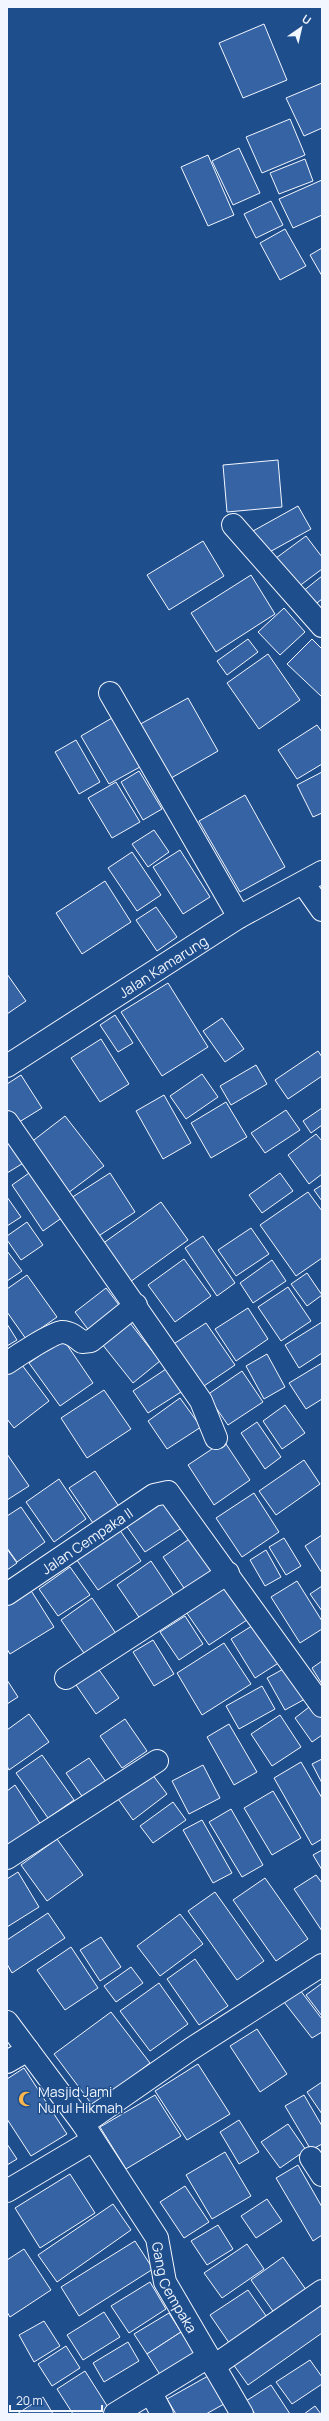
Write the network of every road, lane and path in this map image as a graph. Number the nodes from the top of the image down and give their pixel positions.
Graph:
1 (233, 525) dead end
2 (322, 626) edge
3 (110, 693) dead end
4 (322, 872) edge
5 (303, 883) junction
6 (322, 910) edge
7 (239, 917) junction
8 (7, 1066) edge
9 (7, 1122) edge
10 (136, 1305) junction
11 (7, 1363) edge
12 (216, 1438) dead end
13 (228, 1573) junction
14 (7, 1594) edge
15 (66, 1678) dead end
16 (322, 1706) edge
17 (157, 1761) dead end
18 (7, 1858) edge
19 (322, 1965) edge
20 (7, 2022) edge
21 (28, 2050) junction
22 (7, 2062) edge
23 (88, 2132) junction
24 (7, 2190) edge
25 (322, 2291) edge
26 (211, 2362) junction
27 (150, 2393) junction
28 (115, 2414) edge
29 (162, 2414) edge
30 (242, 2414) edge

1 - 2 street
3 - 7 street
4 - 5 street, Jalan Kamarung
5 - 6 street
5 - 7 street, Jalan Kamarung
7 - 8 street, Jalan Kamarung
9 - 10 street
10 - 11 street
10 - 12 street
13 - 14 street, Jalan Cempaka II
13 - 15 street
13 - 16 street
17 - 18 street
19 - 23 street
20 - 21 street, Gang Cempaka
21 - 22 street
21 - 23 street, Gang Cempaka
23 - 24 street
23 - 26 street, Gang Cempaka
25 - 26 street
26 - 27 street
26 - 30 street, Gang Cempaka
27 - 28 street
27 - 29 street

